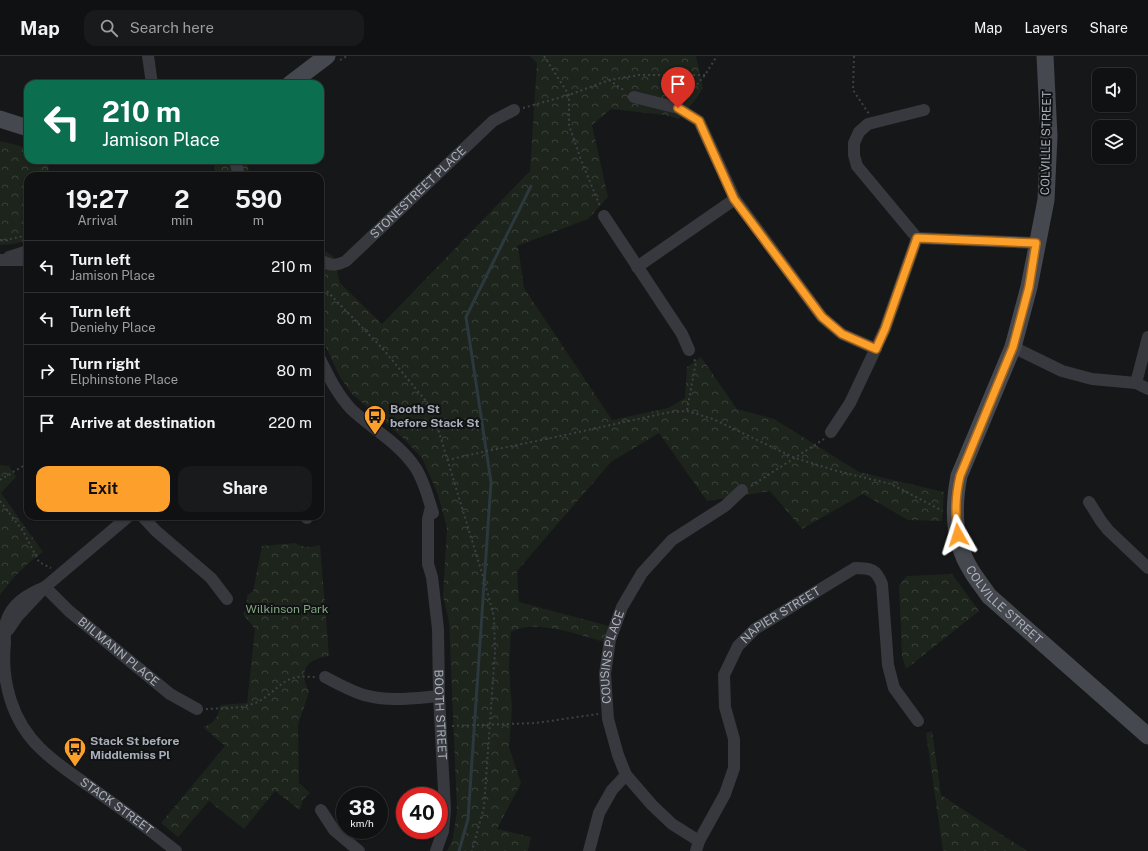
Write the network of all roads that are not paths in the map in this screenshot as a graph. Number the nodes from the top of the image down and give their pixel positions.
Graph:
1 (148, 56) edge
2 (327, 56) edge
3 (1045, 56) edge
4 (151, 80) edge
5 (295, 80) edge
6 (634, 97) road end
7 (514, 110) road end
8 (924, 110) dead end
9 (0, 119) edge
10 (24, 127) edge
11 (734, 199) junction
12 (604, 216) road end
13 (917, 238) junction
14 (1036, 243) junction
15 (24, 251) edge
16 (2, 259) edge
17 (24, 260) edge
18 (324, 262) edge
19 (637, 267) junction
20 (1148, 337) edge
21 (1013, 347) junction
22 (876, 349) junction
23 (688, 350) road end
24 (324, 367) edge
25 (1136, 383) junction
26 (1148, 389) edge
27 (831, 432) road end
28 (742, 490) road end
29 (1089, 502) dead end
30 (124, 520) edge
31 (146, 520) edge
32 (1148, 568) edge
33 (45, 587) junction
34 (227, 599) dead end
35 (325, 678) road end
36 (439, 696) junction
37 (197, 709) road end
38 (918, 721) dead end
39 (1148, 736) edge
40 (626, 775) junction
41 (321, 810) dead end
42 (698, 846) edge
43 (176, 851) edge
44 (359, 851) edge
45 (436, 851) edge
46 (589, 851) edge

1 - 4 street
2 - 5 street
3 - 14 street, COLVILLE STREET
6 - 11 street
7 - 18 street, STONESTREET PLACE
8 - 13 street
9 - 10 street
11 - 19 street
11 - 22 street
12 - 19 street
13 - 14 street
13 - 22 street
14 - 21 street, COLVILLE STREET
15 - 16 street
16 - 17 street
19 - 23 street
20 - 25 street
21 - 25 street
21 - 39 street, COLVILLE STREET
22 - 27 street
24 - 36 street, BOOTH STREET
25 - 26 street
28 - 40 street, COUSINS PLACE
29 - 32 street
30 - 33 street, STACK STREET
31 - 34 street
33 - 37 street, BIILMANN PLACE
33 - 43 street, STACK STREET
35 - 36 street
36 - 45 street, BOOTH STREET
38 - 42 street, NAPIER STREET
40 - 42 street, COUSINS PLACE
40 - 46 street
41 - 44 street

